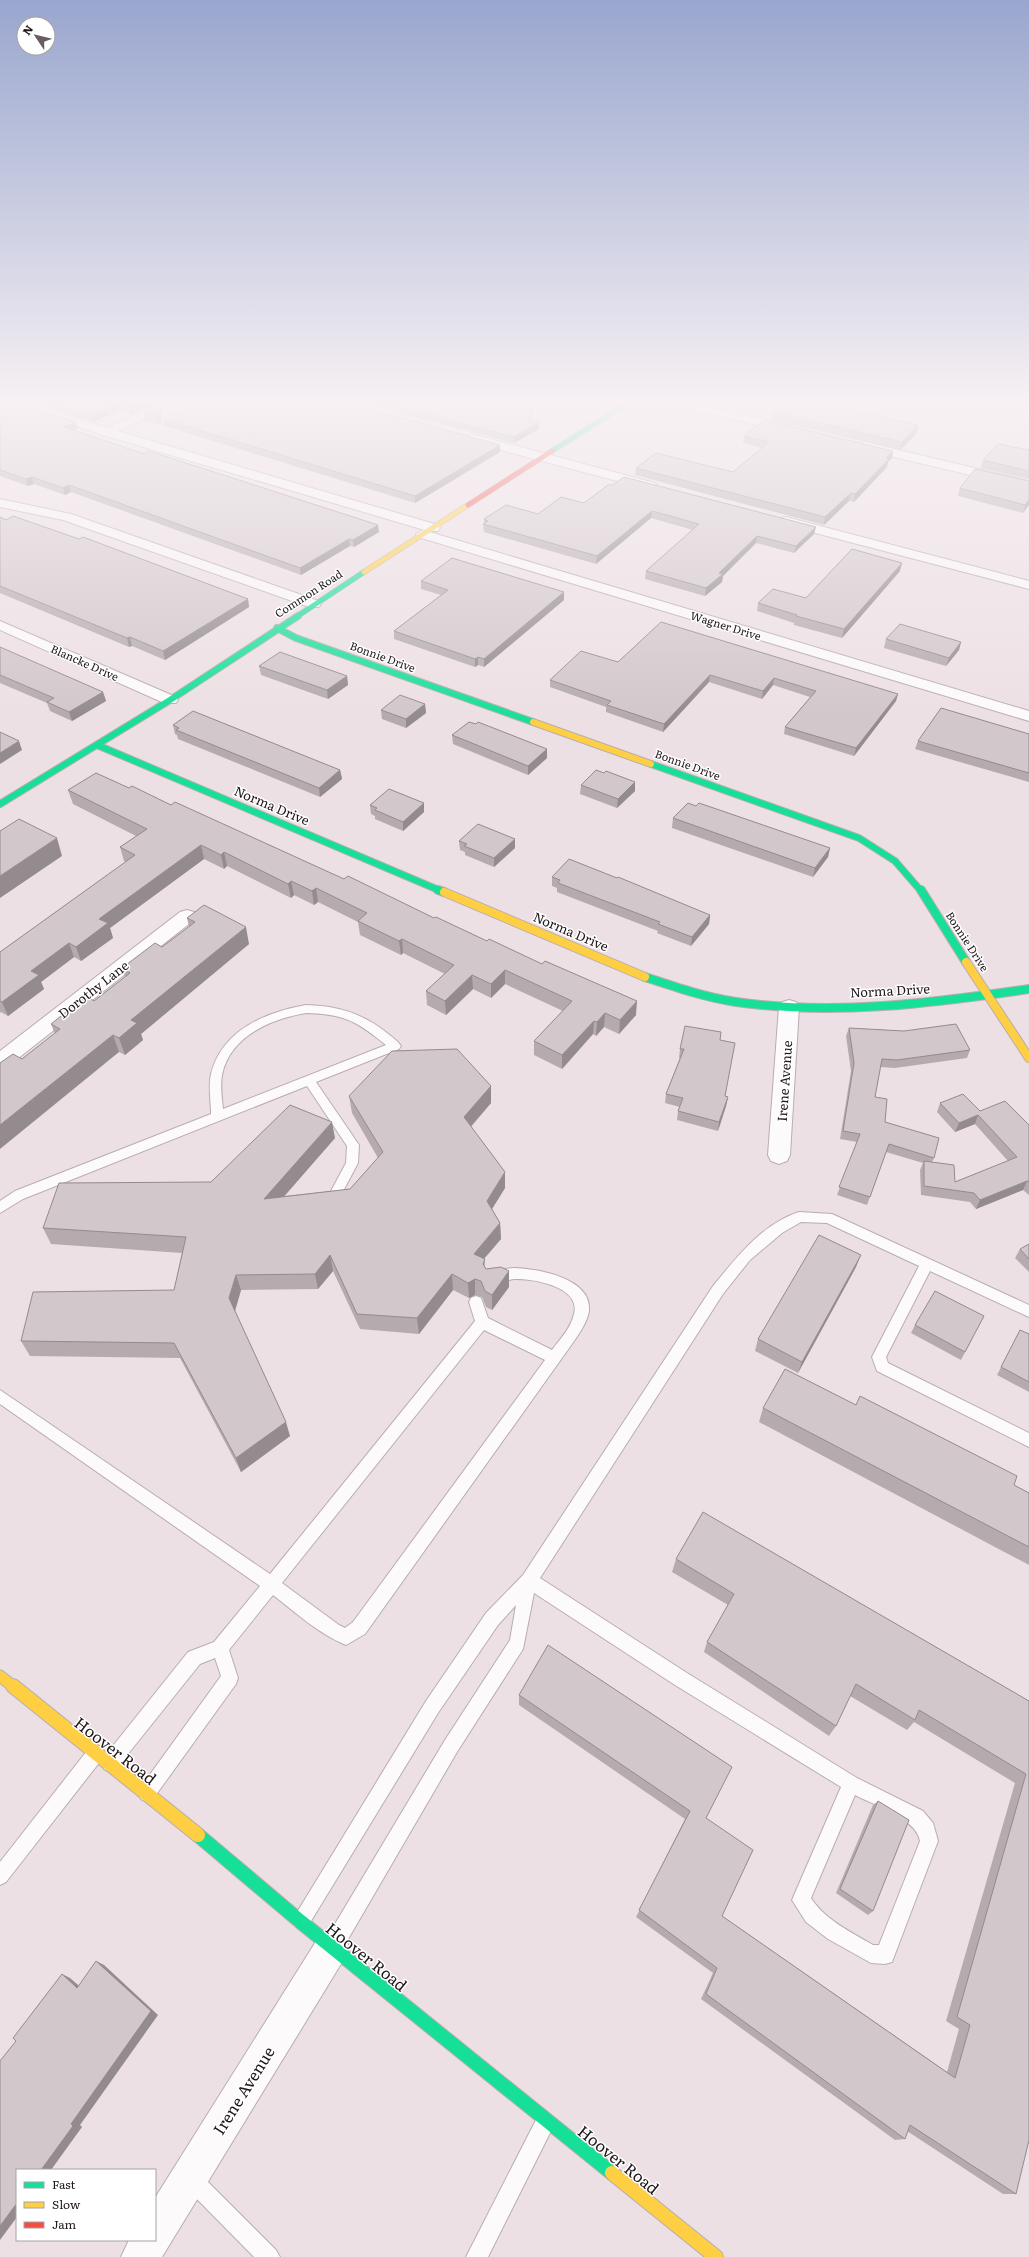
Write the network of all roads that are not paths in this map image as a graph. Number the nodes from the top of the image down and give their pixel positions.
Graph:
1 (20, 507) edge
2 (357, 507) edge
3 (465, 507) edge
4 (777, 519) edge
5 (428, 531) junction
6 (1029, 585) edge
7 (314, 604) junction
8 (0, 625) edge
9 (277, 628) junction
10 (170, 700) junction
11 (1029, 716) edge
12 (97, 745) junction
13 (0, 804) edge
14 (187, 916) edge
15 (1029, 989) edge
16 (990, 996) junction
17 (789, 1007) junction
18 (1029, 1058) edge
19 (0, 1062) edge
20 (308, 1080) junction
21 (217, 1116) junction
22 (779, 1155) dead end
23 (336, 1193) edge
24 (0, 1208) edge
25 (927, 1263) junction
26 (492, 1279) edge
27 (476, 1302) edge
28 (1029, 1311) edge
29 (482, 1322) junction
30 (554, 1358) junction
31 (0, 1396) edge
32 (1029, 1440) edge
33 (529, 1580) junction
34 (271, 1584) junction
35 (220, 1648) junction
36 (0, 1676) edge
37 (102, 1759) junction
38 (851, 1784) junction
39 (147, 1793) junction
40 (0, 1876) edge
41 (301, 1922) junction
42 (332, 1947) junction
43 (546, 2120) junction
44 (190, 2177) junction
45 (156, 2231) edge
46 (150, 2241) edge
47 (140, 2257) edge
48 (269, 2257) edge
49 (477, 2257) edge
50 (716, 2257) edge

1 - 7 street
2 - 5 street, Wagner Drive
3 - 5 street, Common Road
4 - 6 street
5 - 7 street, Common Road
5 - 11 street, Wagner Drive
7 - 9 street, Common Road
8 - 10 street, Blancke Drive
9 - 10 street, Common Road
9 - 16 street, Bonnie Drive
10 - 12 street, Common Road
12 - 13 street, Common Road
12 - 17 street, Norma Drive
14 - 19 street, Dorothy Lane
15 - 16 street
16 - 17 street, Norma Drive
16 - 18 street
17 - 22 street, Irene Avenue
20 - 21 lane
20 - 21 lane
20 - 23 lane
21 - 24 lane
25 - 28 lane
25 - 32 lane
25 - 33 lane
26 - 30 lane
27 - 29 lane
29 - 30 lane
29 - 34 lane
30 - 34 lane
31 - 34 lane
33 - 38 lane
33 - 41 lane
33 - 42 lane
34 - 35 lane
35 - 37 lane
35 - 39 lane
36 - 37 street, Hoover Road
37 - 39 street, Hoover Road
37 - 40 lane
38 - 38 lane
39 - 41 street, Hoover Road
41 - 42 street, Hoover Road
42 - 43 street, Hoover Road
42 - 44 street, Irene Avenue
43 - 49 lane
43 - 50 street, Hoover Road
44 - 45 street, Irene Avenue
44 - 48 lane
46 - 47 street

